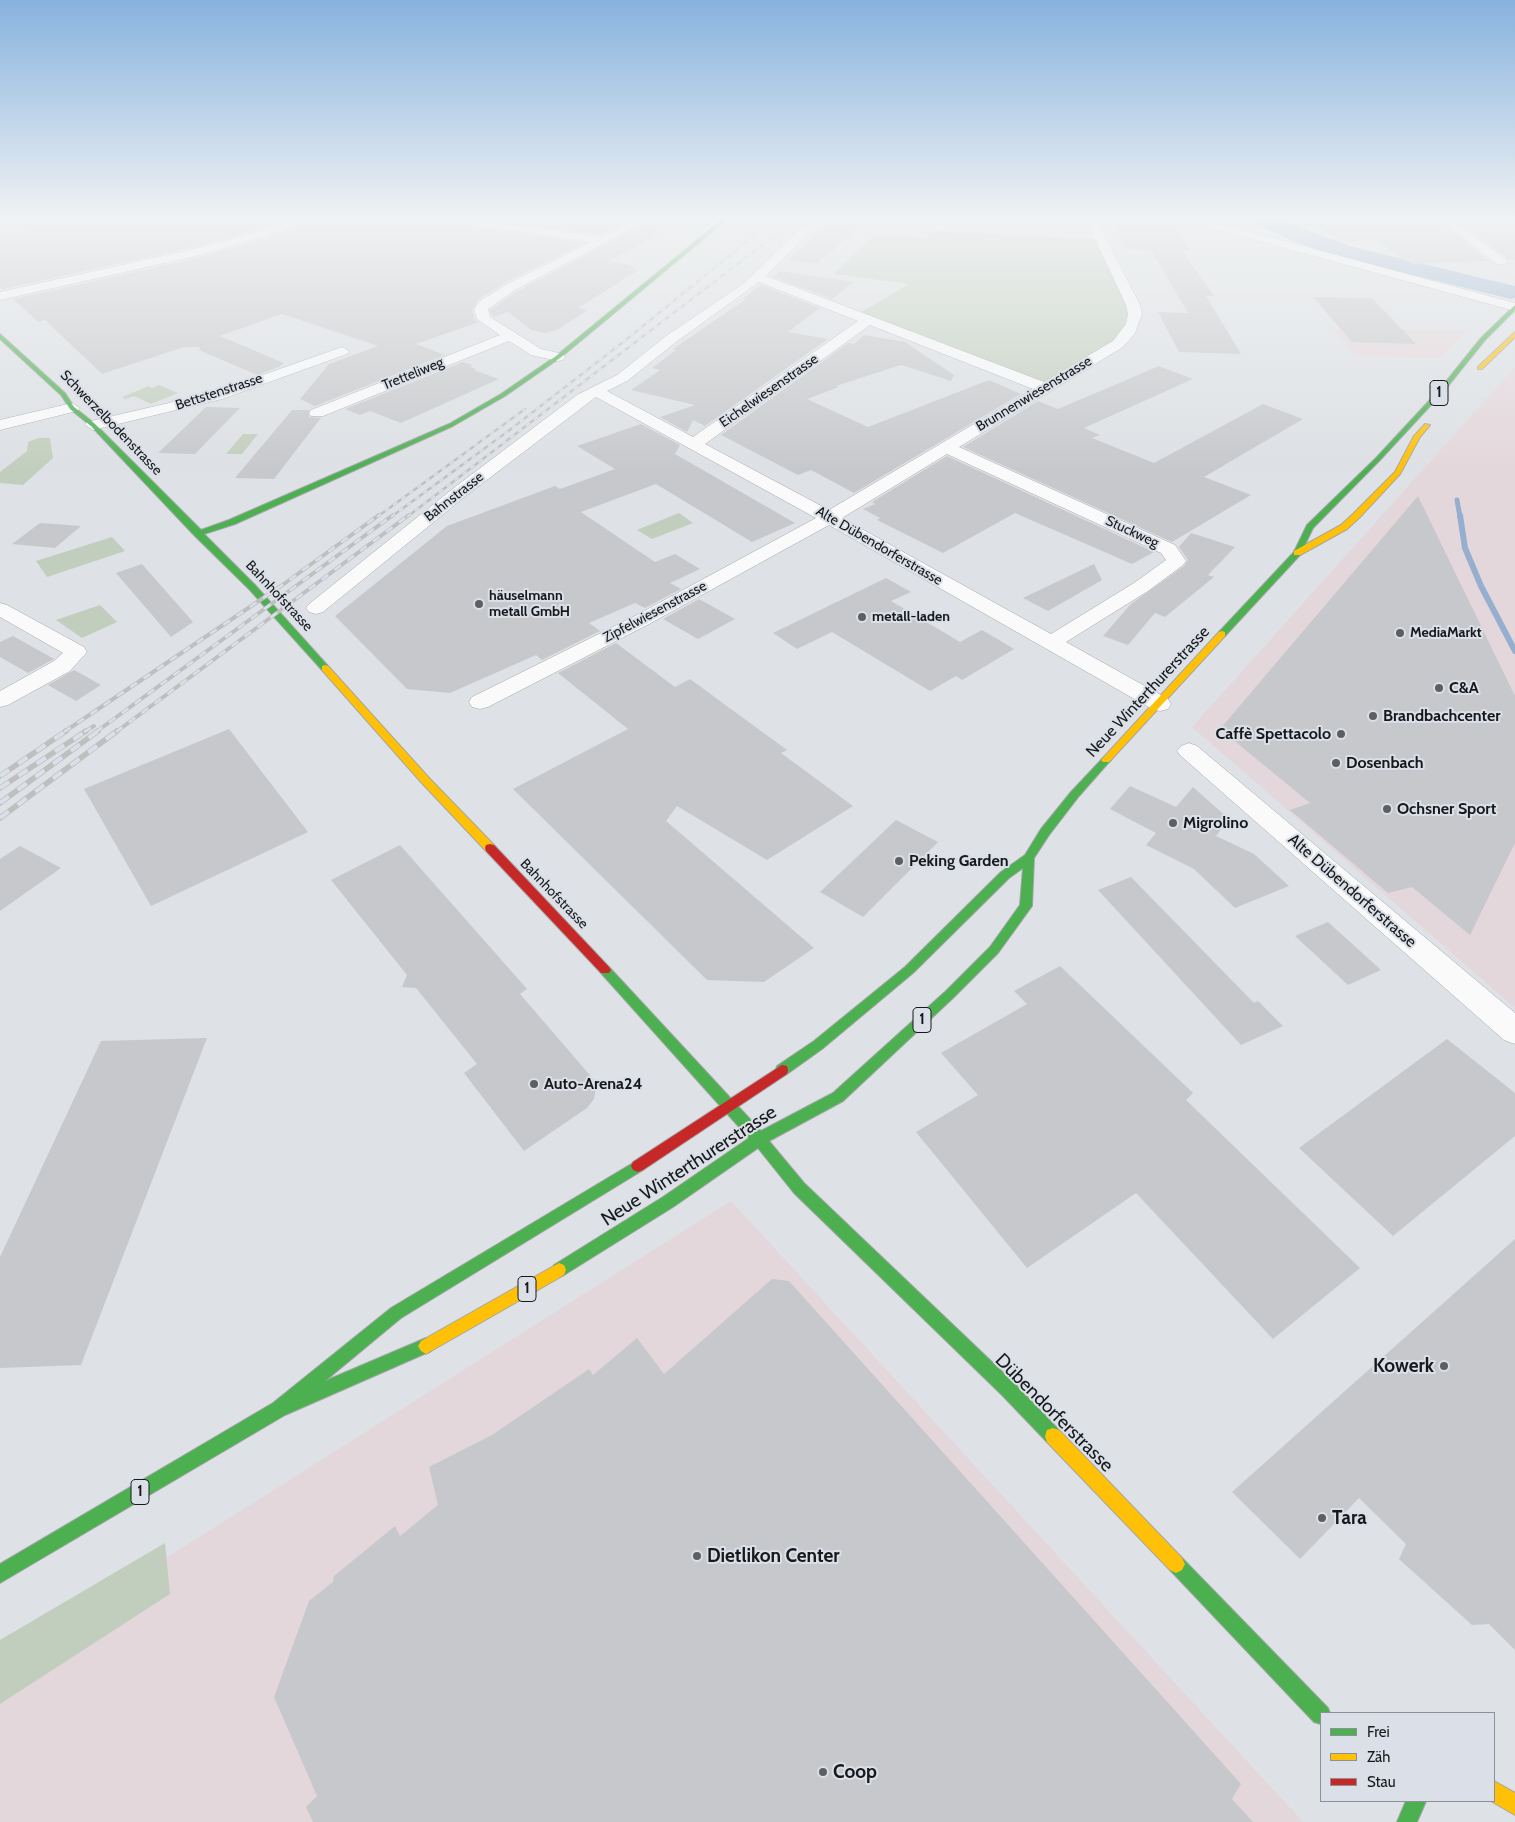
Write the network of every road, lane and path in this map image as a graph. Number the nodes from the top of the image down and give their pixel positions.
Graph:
1 (486, 302) edge
2 (625, 302) edge
3 (723, 302) edge
4 (822, 302) edge
5 (1132, 302) edge
6 (1497, 302) edge
7 (1515, 307) edge
8 (868, 320) junction
9 (1515, 334) edge
10 (0, 336) edge
11 (509, 336) junction
12 (342, 351) dead end
13 (558, 357) junction
14 (1472, 376) dead end
15 (1045, 388) junction
16 (596, 391) junction
17 (72, 408) junction
18 (317, 413) dead end
19 (1436, 416) dead end
20 (0, 425) edge
21 (93, 425) junction
22 (693, 445) junction
23 (946, 447) junction
24 (828, 517) junction
25 (198, 534) junction
26 (1297, 553) junction
27 (316, 608) dead end
28 (0, 609) edge
29 (1050, 643) junction
30 (0, 700) edge
31 (480, 702) dead end
32 (1160, 704) junction
33 (1189, 751) dead end
34 (1029, 858) junction
35 (1515, 1031) edge
36 (728, 1107) junction
37 (759, 1139) junction
38 (279, 1409) junction
39 (0, 1574) edge
40 (1320, 1714) edge
41 (1495, 1792) edge
42 (1412, 1802) edge
43 (1515, 1805) edge
44 (1407, 1822) edge

1 - 11 street
2 - 13 main road
3 - 16 street, Bahnstrasse
4 - 8 street
5 - 15 street, Brunnenwiesenstrasse
6 - 7 street
7 - 26 main road, Neue Winterthurerstrasse / 1
8 - 15 street
8 - 22 street, Eichelwiesenstrasse
9 - 14 main road
10 - 17 main road, Schwerzelbodenstrasse
11 - 13 street
11 - 18 street, Tretteliweg
12 - 21 street, Bettstenstrasse
13 - 25 main road
15 - 23 street, Brunnenwiesenstrasse
16 - 22 street, Alte Dübendorferstrasse
16 - 27 street, Bahnstrasse
17 - 20 street
17 - 21 main road, Schwerzelbodenstrasse
19 - 26 main road, Neue Winterthurerstrasse / 1
21 - 25 main road, Schwerzelbodenstrasse
22 - 24 street, Alte Dübendorferstrasse
23 - 24 street, Brunnenwiesenstrasse
23 - 29 street, Stuckweg
24 - 29 street, Alte Dübendorferstrasse
24 - 31 street, Zipfelwiesenstrasse
25 - 36 main road, Bahnhofstrasse
26 - 32 main road, Neue Winterthurerstrasse / 1
28 - 30 street
29 - 32 street, Alte Dübendorferstrasse
32 - 34 main road, Neue Winterthurerstrasse / 1
33 - 35 street, Alte Dübendorferstrasse
34 - 36 main road, Neue Winterthurerstrasse / 1
34 - 37 main road, Neue Winterthurerstrasse / 1
36 - 37 main road, Bahnhofstrasse
36 - 38 main road, Neue Winterthurerstrasse / 1
37 - 38 main road, Neue Winterthurerstrasse / 1
37 - 40 main road, Dübendorferstrasse
38 - 39 main road, Neue Winterthurerstrasse / 1
41 - 43 main road
42 - 44 main road

